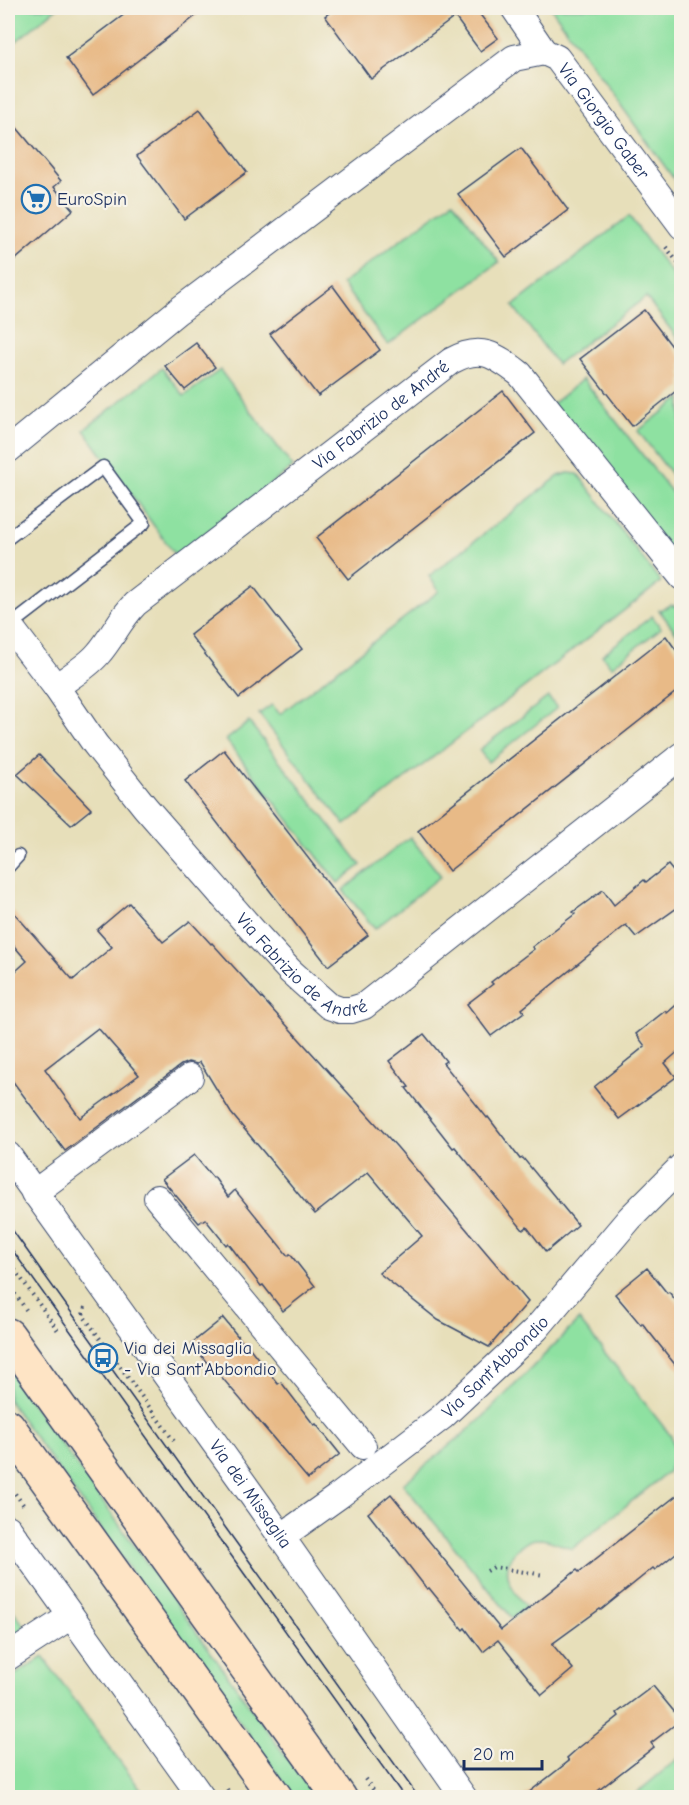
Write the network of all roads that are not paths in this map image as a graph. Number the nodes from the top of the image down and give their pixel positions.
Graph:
1 (514, 8) edge
2 (544, 52) junction
3 (681, 225) edge
4 (8, 450) edge
5 (8, 538) edge
6 (681, 577) edge
7 (9, 625) edge
8 (56, 687) junction
9 (681, 755) edge
10 (18, 856) dead end
11 (8, 867) edge
12 (190, 1077) dead end
13 (8, 1155) edge
14 (681, 1166) edge
15 (34, 1192) junction
16 (158, 1198) dead end
17 (8, 1335) edge
18 (8, 1426) edge
19 (363, 1446) dead end
20 (8, 1528) edge
21 (281, 1537) junction
22 (71, 1616) junction
23 (8, 1657) edge
24 (202, 1797) edge
25 (276, 1797) edge
26 (340, 1797) edge
27 (464, 1797) edge

1 - 2 street
2 - 3 street, Via Giorgio Gaber
2 - 4 street
5 - 7 lane, Via Fabrizio de André
6 - 8 street, Via Fabrizio de André
7 - 8 street, Via Fabrizio de André
8 - 9 street, Via Fabrizio de André
10 - 11 lane
12 - 15 street
13 - 15 street, Via dei Missaglia
14 - 21 street, Via Sant'Abbondio
15 - 21 street, Via dei Missaglia
16 - 19 street
17 - 26 main road
18 - 25 main road
20 - 22 street
21 - 27 street, Via dei Missaglia
22 - 23 street
22 - 24 street

